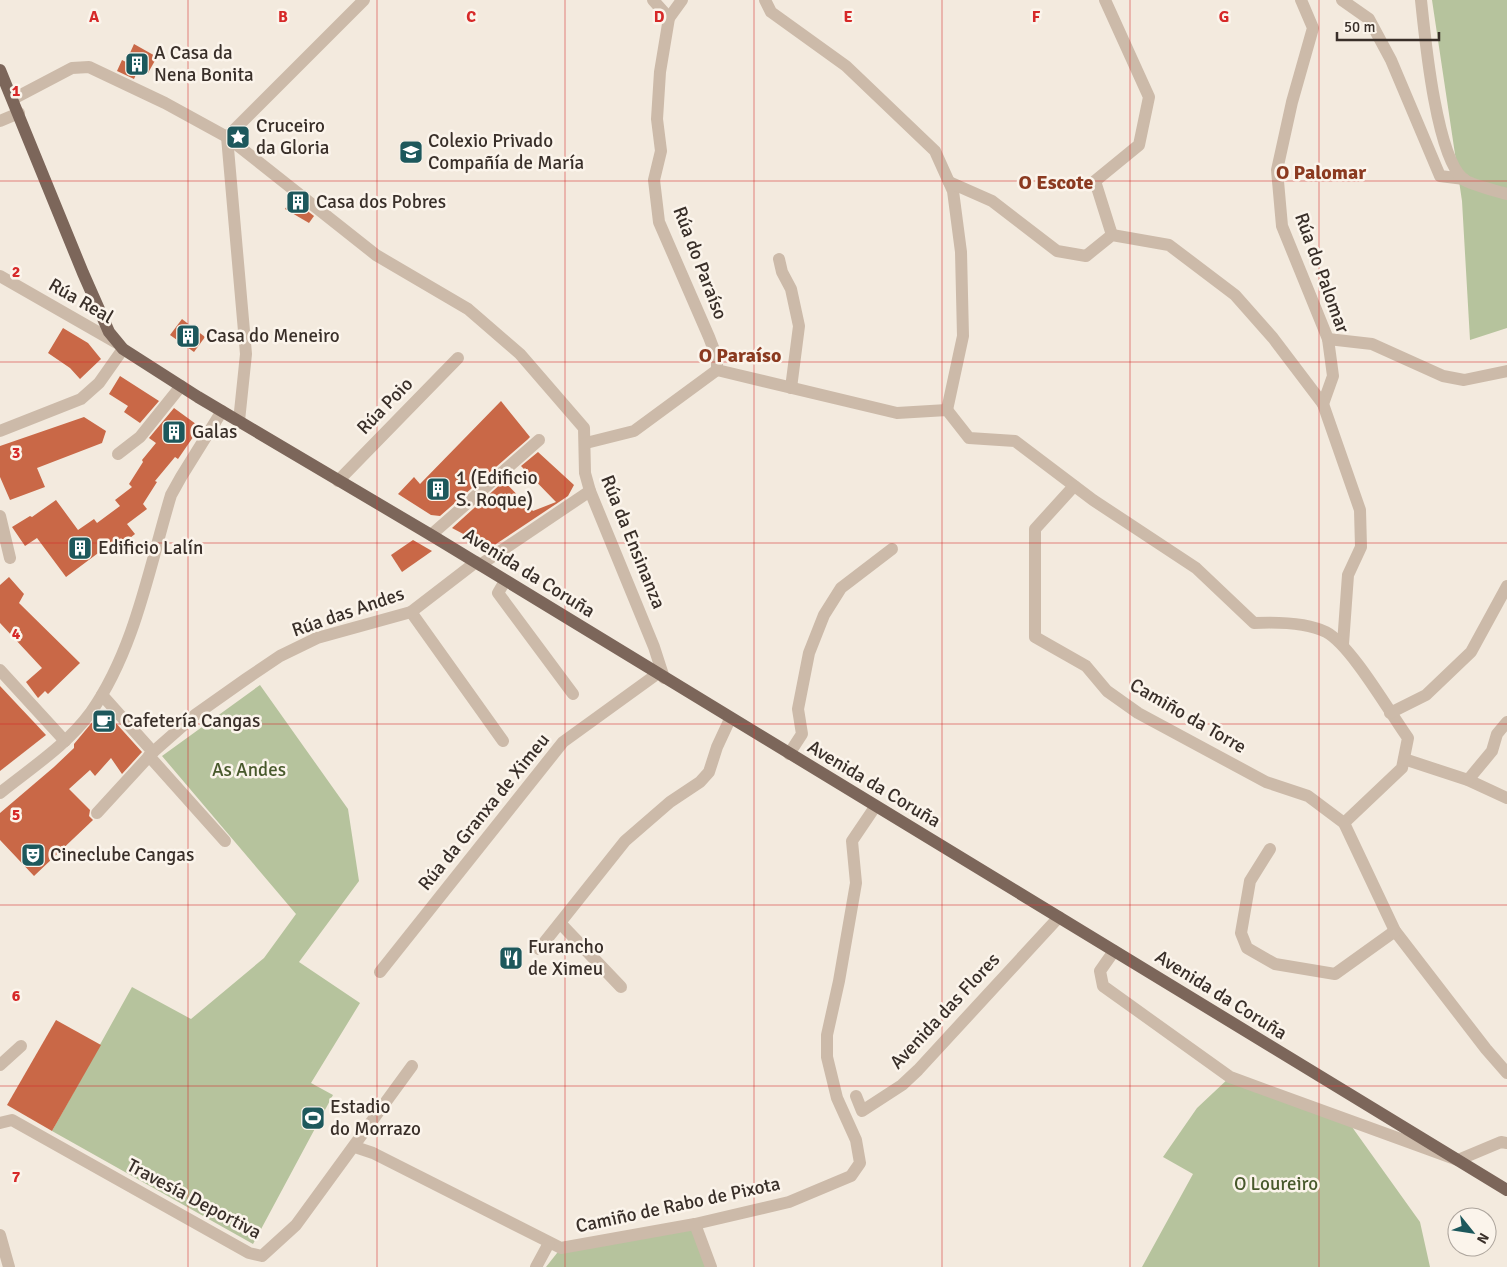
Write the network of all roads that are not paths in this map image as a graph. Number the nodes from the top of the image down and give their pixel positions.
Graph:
1 (364, 0) edge
2 (653, 0) edge
3 (682, 0) edge
4 (765, 0) edge
5 (1105, 0) edge
6 (1301, 0) edge
7 (1342, 0) edge
8 (1421, 0) edge
9 (670, 18) junction
10 (0, 70) edge
11 (13, 99) junction
12 (18, 113) junction
13 (0, 121) edge
14 (227, 138) junction
15 (1464, 179) junction
16 (949, 182) junction
17 (1507, 194) edge
18 (1112, 235) junction
19 (779, 259) dead end
20 (0, 276) edge
21 (1328, 339) junction
22 (120, 346) junction
23 (458, 358) dead end
24 (717, 370) junction
25 (1507, 371) edge
26 (181, 386) junction
27 (791, 388) junction
28 (1323, 404) junction
29 (947, 410) junction
30 (222, 411) junction
31 (239, 421) junction
32 (0, 431) edge
33 (539, 440) dead end
34 (586, 443) junction
35 (118, 454) dead end
36 (338, 481) junction
37 (1074, 486) junction
38 (590, 491) junction
39 (0, 516) edge
40 (431, 535) junction
41 (892, 548) dead end
42 (10, 558) dead end
43 (478, 564) junction
44 (505, 581) junction
45 (1507, 586) edge
46 (411, 612) junction
47 (1343, 644) junction
48 (0, 670) edge
49 (660, 676) junction
50 (573, 694) dead end
51 (102, 695) junction
52 (1390, 713) junction
53 (730, 719) junction
54 (1507, 722) edge
55 (65, 741) junction
56 (503, 741) dead end
57 (151, 754) junction
58 (789, 754) junction
59 (1404, 758) junction
60 (1468, 780) junction
61 (0, 793) edge
62 (1507, 798) edge
63 (875, 807) junction
64 (97, 813) dead end
65 (1344, 823) junction
66 (225, 841) dead end
67 (1270, 849) dead end
68 (1059, 917) junction
69 (560, 923) junction
70 (1394, 932) junction
71 (540, 949) dead end
72 (1114, 951) junction
73 (380, 972) dead end
74 (621, 987) dead end
75 (21, 1046) dead end
76 (0, 1065) edge
77 (412, 1066) dead end
78 (1507, 1073) edge
79 (856, 1096) dead end
80 (0, 1123) edge
81 (1507, 1143) edge
82 (355, 1147) junction
83 (1458, 1160) junction
84 (1507, 1190) edge
85 (695, 1224) junction
86 (0, 1235) edge
87 (549, 1243) junction
88 (9, 1267) edge
89 (536, 1267) edge
90 (711, 1267) edge

1 - 14 street
2 - 9 street
3 - 9 street
4 - 16 street
5 - 18 street
6 - 21 street, Rúa do Palomar
7 - 15 street
8 - 15 street
9 - 24 street, Rúa do Paraíso
10 - 11 main road
11 - 12 main road
11 - 14 street, Rúa da Ensinanza
12 - 13 street
12 - 22 main road
14 - 31 street
14 - 34 street, Rúa da Ensinanza
15 - 17 street
16 - 18 street
16 - 29 street
18 - 28 street
19 - 27 street
20 - 22 street, Rúa Real
21 - 25 street
21 - 28 street, Rúa do Palomar
22 - 26 main road, Avenida da Coruña
22 - 32 street
23 - 36 street, Rúa Poio
24 - 27 street
24 - 34 street
26 - 30 main road, Avenida da Coruña
26 - 35 street
27 - 29 street
28 - 47 street
29 - 37 street
30 - 31 main road, Avenida da Coruña
30 - 51 street
31 - 36 main road, Avenida da Coruña
33 - 40 street
34 - 38 street, Rúa da Ensinanza
36 - 40 main road, Avenida da Coruña
37 - 47 street
37 - 65 street, Camiño da Torre
38 - 43 street, Rúa das Andes
38 - 49 street, Rúa da Ensinanza
39 - 42 street
40 - 43 main road, Avenida da Coruña
41 - 58 street
43 - 44 main road, Avenida da Coruña
43 - 46 street, Rúa das Andes
44 - 49 main road, Avenida da Coruña
44 - 50 street
45 - 52 street
46 - 56 street
46 - 57 street, Rúa das Andes
47 - 52 street
48 - 55 street
49 - 53 main road, Avenida da Coruña
49 - 73 street, Rúa da Granxa de Ximeu
51 - 55 street
51 - 57 street
52 - 59 street
53 - 58 main road, Avenida da Coruña
53 - 69 street
54 - 60 street
55 - 61 street
57 - 64 street, Rúa das Andes
57 - 66 street
58 - 63 main road, Avenida da Coruña
59 - 60 street
59 - 65 street
60 - 62 street
63 - 68 main road, Avenida da Coruña
63 - 85 street, Camiño de Rabo de Pixota
65 - 70 street
67 - 70 street
68 - 72 main road, Avenida da Coruña
68 - 79 street, Avenida das Flores
69 - 71 street
69 - 74 street
70 - 78 street
72 - 83 main road, Avenida da Coruña
72 - 83 street
75 - 76 street
77 - 82 street, Travesía Deportiva
80 - 82 street, Travesía Deportiva
81 - 83 street
82 - 87 street, Camiño de Rabo de Pixota
83 - 84 main road, Avenida da Coruña
85 - 87 street, Camiño de Rabo de Pixota
85 - 90 street
86 - 88 street
87 - 89 street

